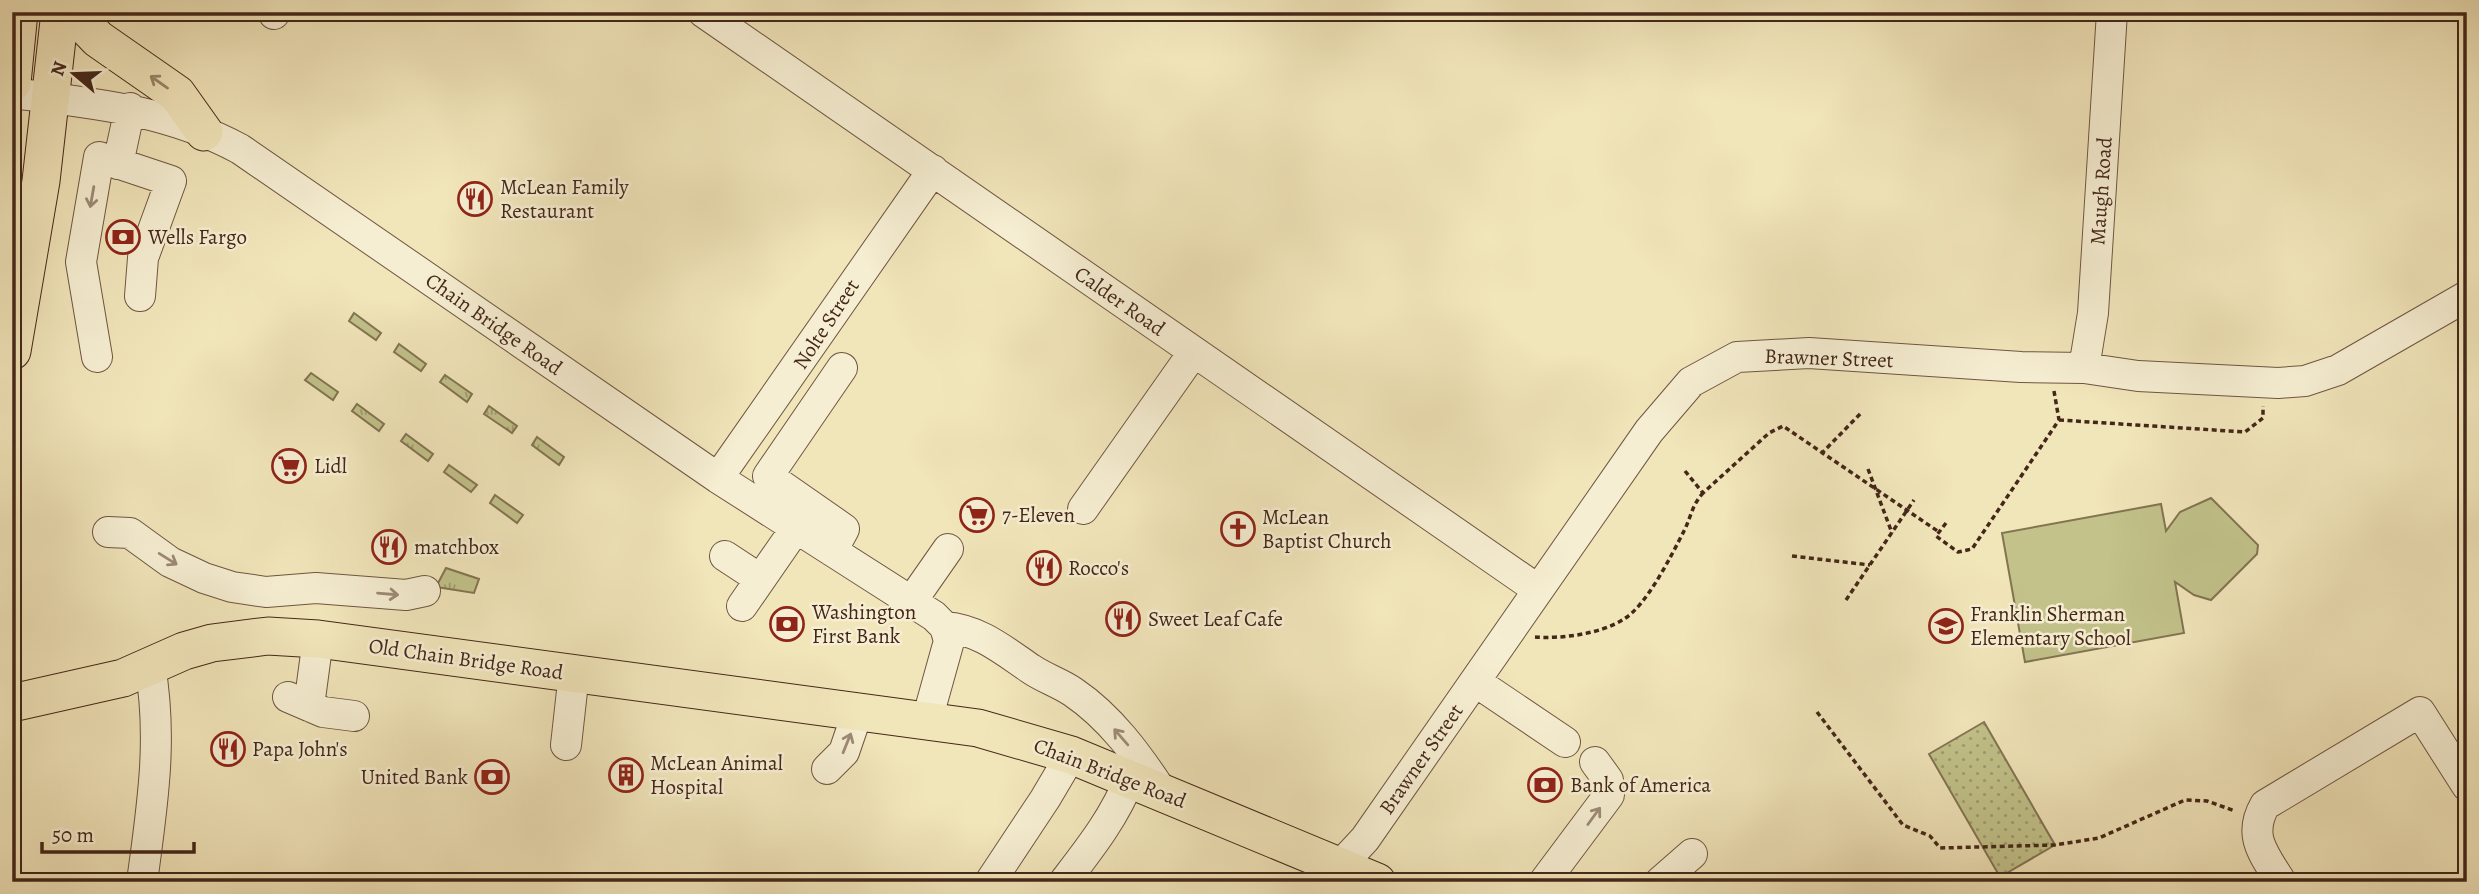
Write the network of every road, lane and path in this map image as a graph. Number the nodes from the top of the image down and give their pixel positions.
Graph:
1 (19, 12) edge
2 (60, 12) edge
3 (72, 12) edge
4 (703, 12) edge
5 (2112, 12) edge
6 (12, 83) edge
7 (12, 93) edge
8 (51, 98) junction
9 (130, 108) junction
10 (204, 132) junction
11 (118, 163) junction
12 (933, 170) junction
13 (140, 296) dead end
14 (2467, 296) edge
15 (12, 351) edge
16 (1193, 353) junction
17 (97, 357) dead end
18 (842, 368) dead end
19 (2053, 368) junction
20 (2084, 368) junction
21 (2263, 383) junction
22 (1862, 412) dead end
23 (2059, 420) junction
24 (756, 425) junction
25 (787, 448) junction
26 (1821, 454) junction
27 (1868, 469) dead end
28 (1685, 471) dead end
29 (718, 478) junction
30 (1873, 485) junction
31 (1703, 493) junction
32 (1914, 500) dead end
33 (1083, 509) dead end
34 (1907, 510) junction
35 (1947, 523) dead end
36 (796, 528) junction
37 (108, 532) dead end
38 (1939, 532) junction
39 (1892, 533) junction
40 (949, 549) dead end
41 (832, 551) junction
42 (725, 556) dead end
43 (1792, 556) dead end
44 (1870, 565) junction
45 (761, 579) junction
46 (1537, 589) junction
47 (425, 591) dead end
48 (1846, 600) dead end
49 (911, 602) junction
50 (742, 606) dead end
51 (945, 627) junction
52 (1512, 627) junction
53 (318, 639) junction
54 (150, 666) junction
55 (574, 673) junction
56 (1476, 682) junction
57 (12, 703) edge
58 (858, 711) junction
59 (1817, 712) dead end
60 (354, 716) dead end
61 (927, 720) junction
62 (1565, 741) dead end
63 (566, 745) dead end
64 (1071, 755) junction
65 (1595, 762) dead end
66 (827, 769) dead end
67 (1146, 785) junction
68 (2467, 786) edge
69 (2256, 820) junction
70 (1692, 854) dead end
71 (1331, 874) edge
72 (1551, 875) edge
73 (142, 882) edge
74 (990, 882) edge
75 (1064, 882) edge
76 (1377, 882) edge
77 (1660, 882) edge
78 (2281, 882) edge

1 - 6 main road
2 - 8 main road
10 -> 3 main road
4 - 12 street, Calder Road
5 - 20 street, Maugh Road
7 - 8 street, Chain Bridge Road
8 - 9 street, Chain Bridge Road
8 - 15 main road
9 - 10 street, Chain Bridge Road
9 - 11 street
10 - 29 street, Chain Bridge Road
11 - 13 street
11 -> 17 street
12 - 16 street, Calder Road
12 - 24 street, Nolte Street
14 - 21 street, Brawner Street
16 - 33 street
16 - 46 street, Calder Road
18 - 25 street
19 - 20 street, Brawner Street
19 - 23 path
19 - 46 street, Brawner Street
20 - 21 street, Brawner Street
21 - 23 path
22 - 26 path
23 - 38 path
24 - 25 street
24 - 29 street, Nolte Street
25 - 41 street
26 - 30 path
26 - 31 path
27 - 30 path
28 - 31 path
29 - 36 street, Chain Bridge Road
30 - 34 path
30 - 39 path
31 - 52 path
32 - 34 path
34 - 38 path
34 - 39 path
35 - 38 path
36 - 41 street, Chain Bridge Road
36 - 45 street
37 -> 47 street
39 - 44 path
40 - 49 street
41 - 49 street, Chain Bridge Road
42 - 45 street
43 - 44 path
44 - 48 path
45 - 50 street
46 - 52 street, Brawner Street
49 - 51 street, Chain Bridge Road
51 - 61 street
67 -> 51 street, Chain Bridge Road
52 - 56 street, Brawner Street
53 - 54 main road, Old Chain Bridge Road
53 - 55 main road, Old Chain Bridge Road
53 - 60 street
54 - 57 main road, Old Chain Bridge Road
54 - 73 street
55 - 58 main road, Old Chain Bridge Road
55 - 63 street
56 - 62 street
56 - 71 street, Brawner Street
58 - 61 main road, Old Chain Bridge Road
66 -> 58 street
59 - 69 path
61 - 64 main road, Chain Bridge Road
64 - 67 main road, Chain Bridge Road
64 - 74 street
72 -> 65 street
67 - 71 main road, Chain Bridge Road
67 - 75 street
68 - 69 street
69 - 78 street
70 - 77 street
71 - 76 main road, Chain Bridge Road

